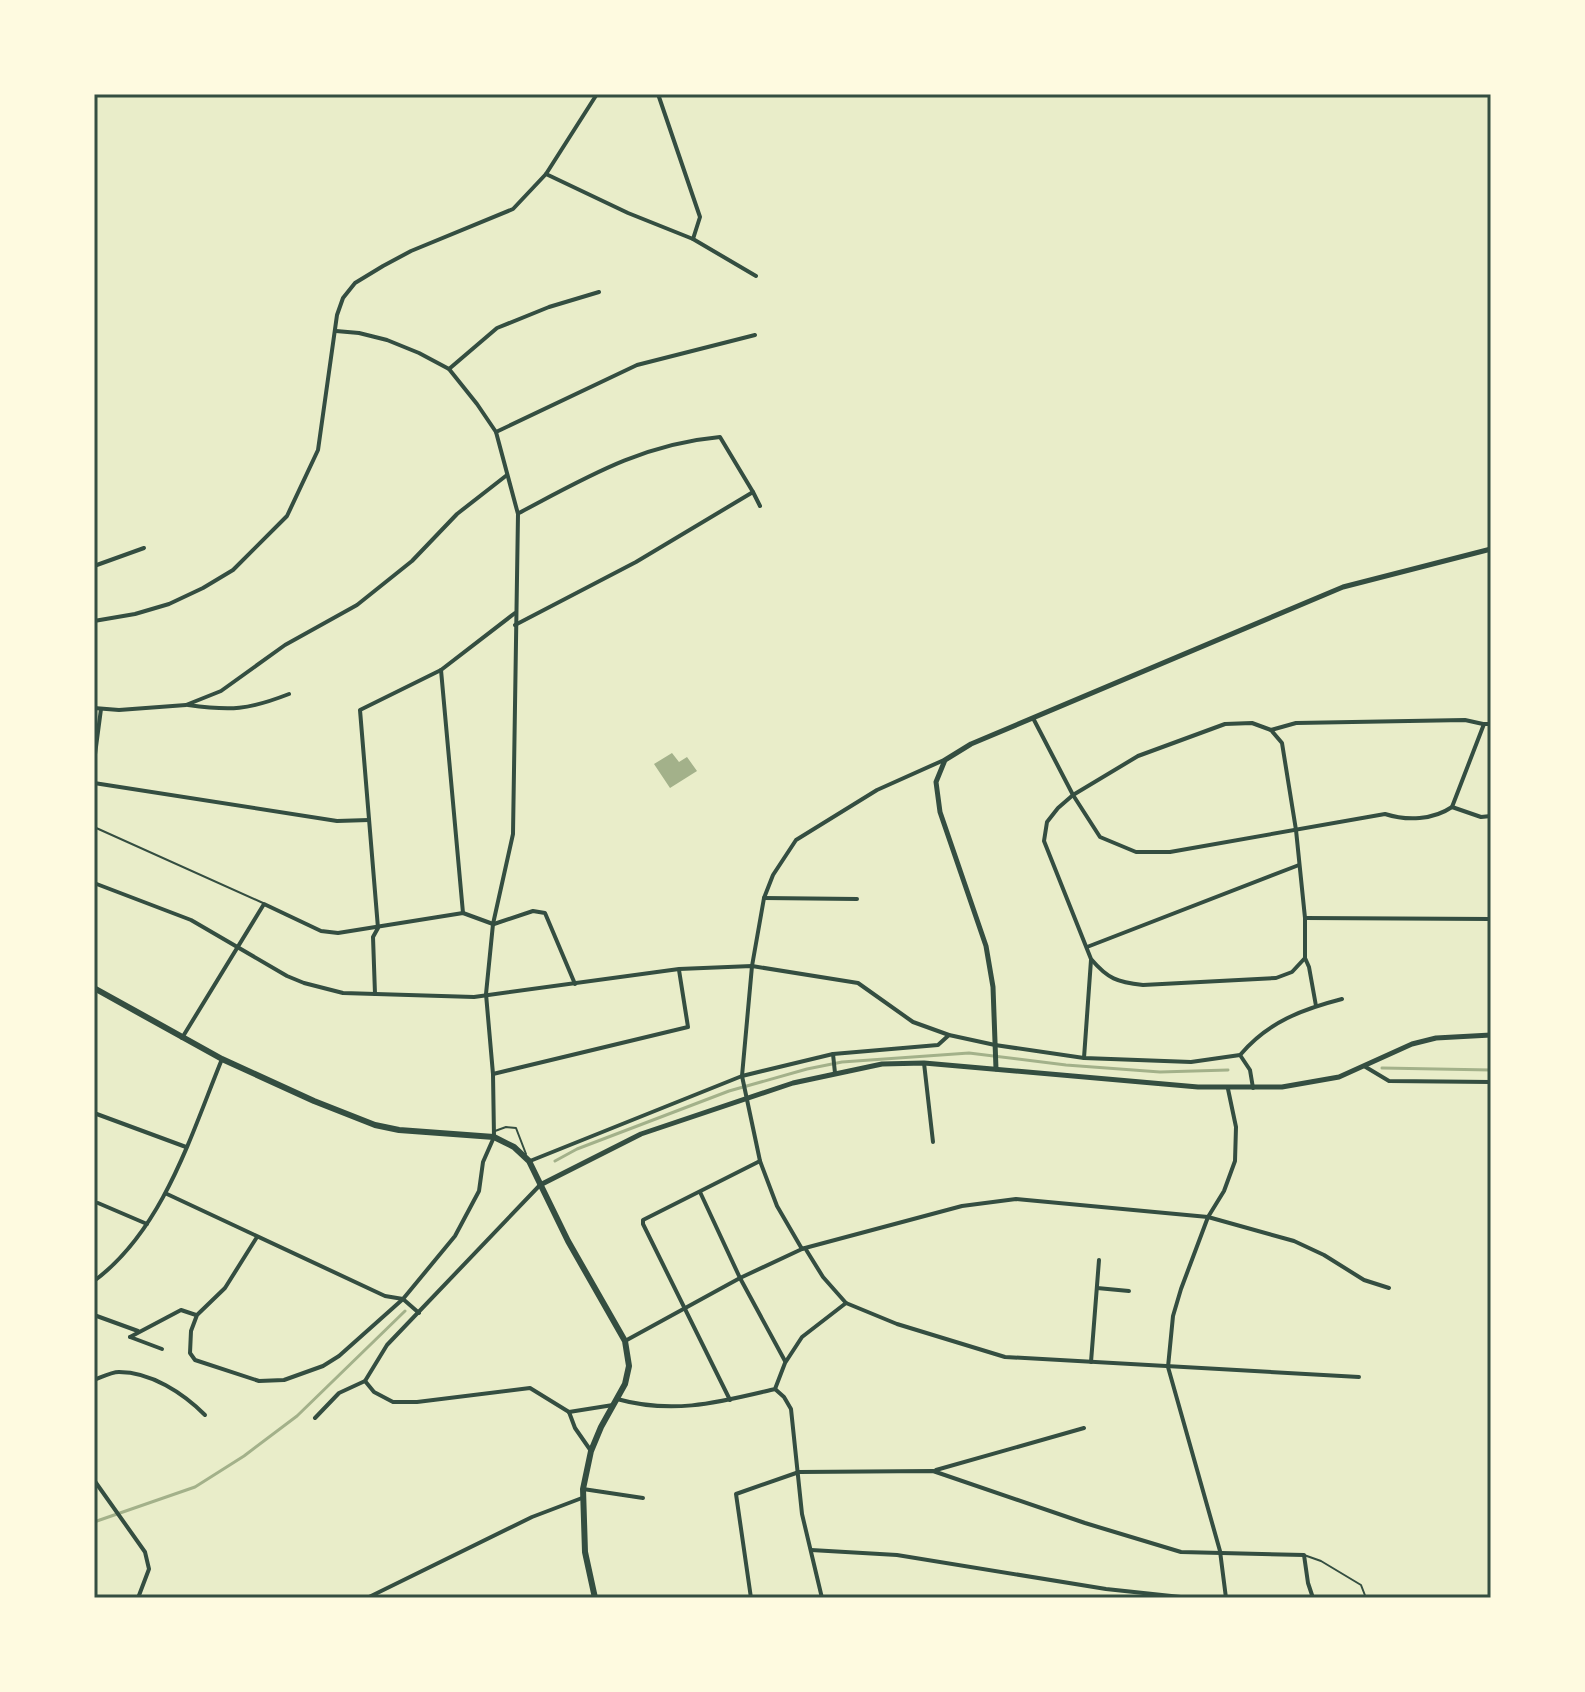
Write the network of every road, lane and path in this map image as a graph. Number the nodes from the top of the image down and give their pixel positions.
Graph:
1 (597, 94) edge
2 (658, 94) edge
3 (546, 174) junction
4 (693, 239) junction
5 (756, 276) dead end
6 (599, 292) dead end
7 (336, 331) junction
8 (755, 335) dead end
9 (449, 369) junction
10 (496, 432) junction
11 (507, 475) junction
12 (753, 492) junction
13 (760, 506) dead end
14 (518, 514) junction
15 (144, 548) dead end
16 (1491, 549) edge
17 (94, 566) edge
18 (515, 613) junction
19 (94, 621) edge
20 (515, 625) junction
21 (441, 670) junction
22 (289, 694) dead end
23 (186, 705) junction
24 (94, 708) edge
25 (101, 709) junction
26 (1033, 718) junction
27 (1484, 724) junction
28 (1491, 724) edge
29 (1271, 730) junction
30 (945, 760) junction
31 (94, 762) edge
32 (94, 783) edge
33 (1073, 795) junction
34 (1452, 807) junction
35 (1491, 816) edge
36 (369, 820) junction
37 (94, 827) edge
38 (1296, 830) junction
39 (1299, 865) junction
40 (94, 883) edge
41 (764, 898) junction
42 (857, 899) dead end
43 (264, 904) junction
44 (463, 913) junction
45 (1305, 918) junction
46 (1491, 919) edge
47 (493, 924) junction
48 (378, 928) junction
49 (1087, 947) junction
50 (236, 948) junction
51 (1305, 958) junction
52 (1091, 959) junction
53 (752, 966) junction
54 (679, 969) junction
55 (575, 984) junction
56 (94, 988) edge
57 (486, 994) junction
58 (375, 995) junction
59 (1342, 999) dead end
60 (1316, 1006) junction
61 (949, 1035) junction
62 (1491, 1035) edge
63 (182, 1038) junction
64 (995, 1047) junction
65 (1240, 1055) junction
66 (834, 1056) junction
67 (1084, 1058) junction
68 (222, 1059) junction
69 (924, 1063) junction
70 (996, 1065) junction
71 (1364, 1066) junction
72 (835, 1070) junction
73 (493, 1074) junction
74 (743, 1078) junction
75 (1491, 1082) edge
76 (1253, 1088) junction
77 (1228, 1089) junction
78 (749, 1099) junction
79 (94, 1113) edge
80 (494, 1134) junction
81 (933, 1142) dead end
82 (186, 1147) junction
83 (529, 1161) junction
84 (760, 1161) junction
85 (540, 1185) junction
86 (700, 1192) junction
87 (167, 1194) junction
88 (98, 1203) dead end
89 (1208, 1217) junction
90 (147, 1224) junction
91 (257, 1237) junction
92 (803, 1249) junction
93 (1099, 1260) dead end
94 (740, 1278) junction
95 (94, 1281) edge
96 (1097, 1288) junction
97 (1389, 1288) dead end
98 (1129, 1291) dead end
99 (403, 1299) junction
100 (846, 1303) junction
101 (684, 1307) junction
102 (419, 1313) junction
103 (94, 1315) edge
104 (197, 1315) junction
105 (138, 1331) junction
106 (625, 1341) junction
107 (162, 1349) dead end
108 (1091, 1362) junction
109 (785, 1363) junction
110 (1168, 1367) junction
111 (1359, 1377) dead end
112 (94, 1380) edge
113 (365, 1381) junction
114 (775, 1389) junction
115 (730, 1400) junction
116 (615, 1402) junction
117 (569, 1412) junction
118 (205, 1415) dead end
119 (315, 1418) dead end
120 (1084, 1428) dead end
121 (591, 1451) junction
122 (933, 1471) junction
123 (799, 1472) junction
124 (94, 1480) edge
125 (583, 1489) junction
126 (582, 1498) junction
127 (643, 1498) dead end
128 (811, 1550) junction
129 (1220, 1551) junction
130 (1304, 1555) junction
131 (138, 1598) edge
132 (367, 1598) edge
133 (595, 1598) edge
134 (751, 1598) edge
135 (822, 1598) edge
136 (1182, 1598) edge
137 (1190, 1598) edge
138 (1225, 1598) edge
139 (1313, 1598) edge
140 (1366, 1598) edge

1 - 3 street
2 - 4 street
3 - 4 street
3 - 7 street
4 - 5 street
6 - 9 street
7 - 9 street
7 - 19 street
8 - 10 street
9 - 10 street
10 - 11 street
11 - 14 street
11 - 23 street
12 - 13 street
12 - 14 street
12 - 20 street
14 - 18 street
15 - 17 street
16 - 26 street
18 - 20 street
18 - 21 street
20 - 47 street
21 - 36 street
21 - 44 street
22 - 23 street
23 - 25 street
24 - 25 street
25 - 31 street
26 - 30 street
26 - 33 street
27 - 28 street
27 - 29 street
27 - 34 street
29 - 33 street
29 - 38 street
30 - 41 street
30 - 64 street
32 - 36 street
33 - 38 street
33 - 49 street
34 - 35 street
34 - 38 street
36 - 48 street
37 - 43 lane
38 - 39 street
39 - 45 street
39 - 49 street
40 - 50 street
41 - 42 street
41 - 53 street
43 - 48 street
43 - 50 street
44 - 47 street
44 - 48 street
45 - 46 street
45 - 51 street
47 - 55 street
47 - 57 street
48 - 58 street
49 - 52 street
50 - 58 street
50 - 63 street
51 - 52 street
51 - 60 street
52 - 67 street
53 - 54 street
53 - 61 street
53 - 74 street
54 - 55 street
54 - 73 street
55 - 57 street
56 - 63 main road
57 - 58 street
57 - 73 street
59 - 60 street
60 - 65 street
61 - 64 street
61 - 66 street
62 - 71 street
63 - 68 main road
64 - 67 street
64 - 70 street
65 - 67 street
65 - 76 street
66 - 72 street
66 - 74 street
68 - 80 main road
68 - 82 street
69 - 70 street
69 - 72 street
69 - 81 street
70 - 77 street
71 - 75 street
71 - 76 street
72 - 78 street
73 - 80 street
74 - 78 street
74 - 83 street
76 - 77 street
77 - 89 street
78 - 84 street
78 - 85 street
79 - 82 street
80 - 83 main road
80 - 83 lane
80 - 99 street
82 - 87 street
83 - 85 main road
84 - 86 street
84 - 92 street
85 - 102 street
85 - 106 main road
86 - 94 street
86 - 101 street
87 - 90 street
87 - 91 street
88 - 90 street
89 - 92 street
89 - 97 street
89 - 110 street
90 - 95 street
91 - 99 street
91 - 104 street
92 - 94 street
92 - 100 street
93 - 96 street
94 - 101 street
94 - 109 street
96 - 98 street
96 - 108 street
99 - 102 street
99 - 104 street
100 - 108 street
100 - 109 street
101 - 106 street
101 - 115 street
102 - 113 street
103 - 105 street
104 - 105 street
105 - 107 street
106 - 116 main road
108 - 110 street
109 - 114 street
110 - 111 street
110 - 129 street
112 - 118 street
113 - 117 street
113 - 119 street
114 - 115 street
114 - 123 street
115 - 116 street
116 - 117 street
116 - 121 main road
117 - 121 street
120 - 122 street
121 - 125 main road
122 - 123 street
122 - 129 street
123 - 128 street
123 - 134 street
124 - 131 street
125 - 126 main road
125 - 127 street
126 - 132 street
126 - 133 main road
128 - 135 street
128 - 136 street
129 - 130 street
129 - 138 street
130 - 139 street
130 - 140 lane
136 - 137 street

